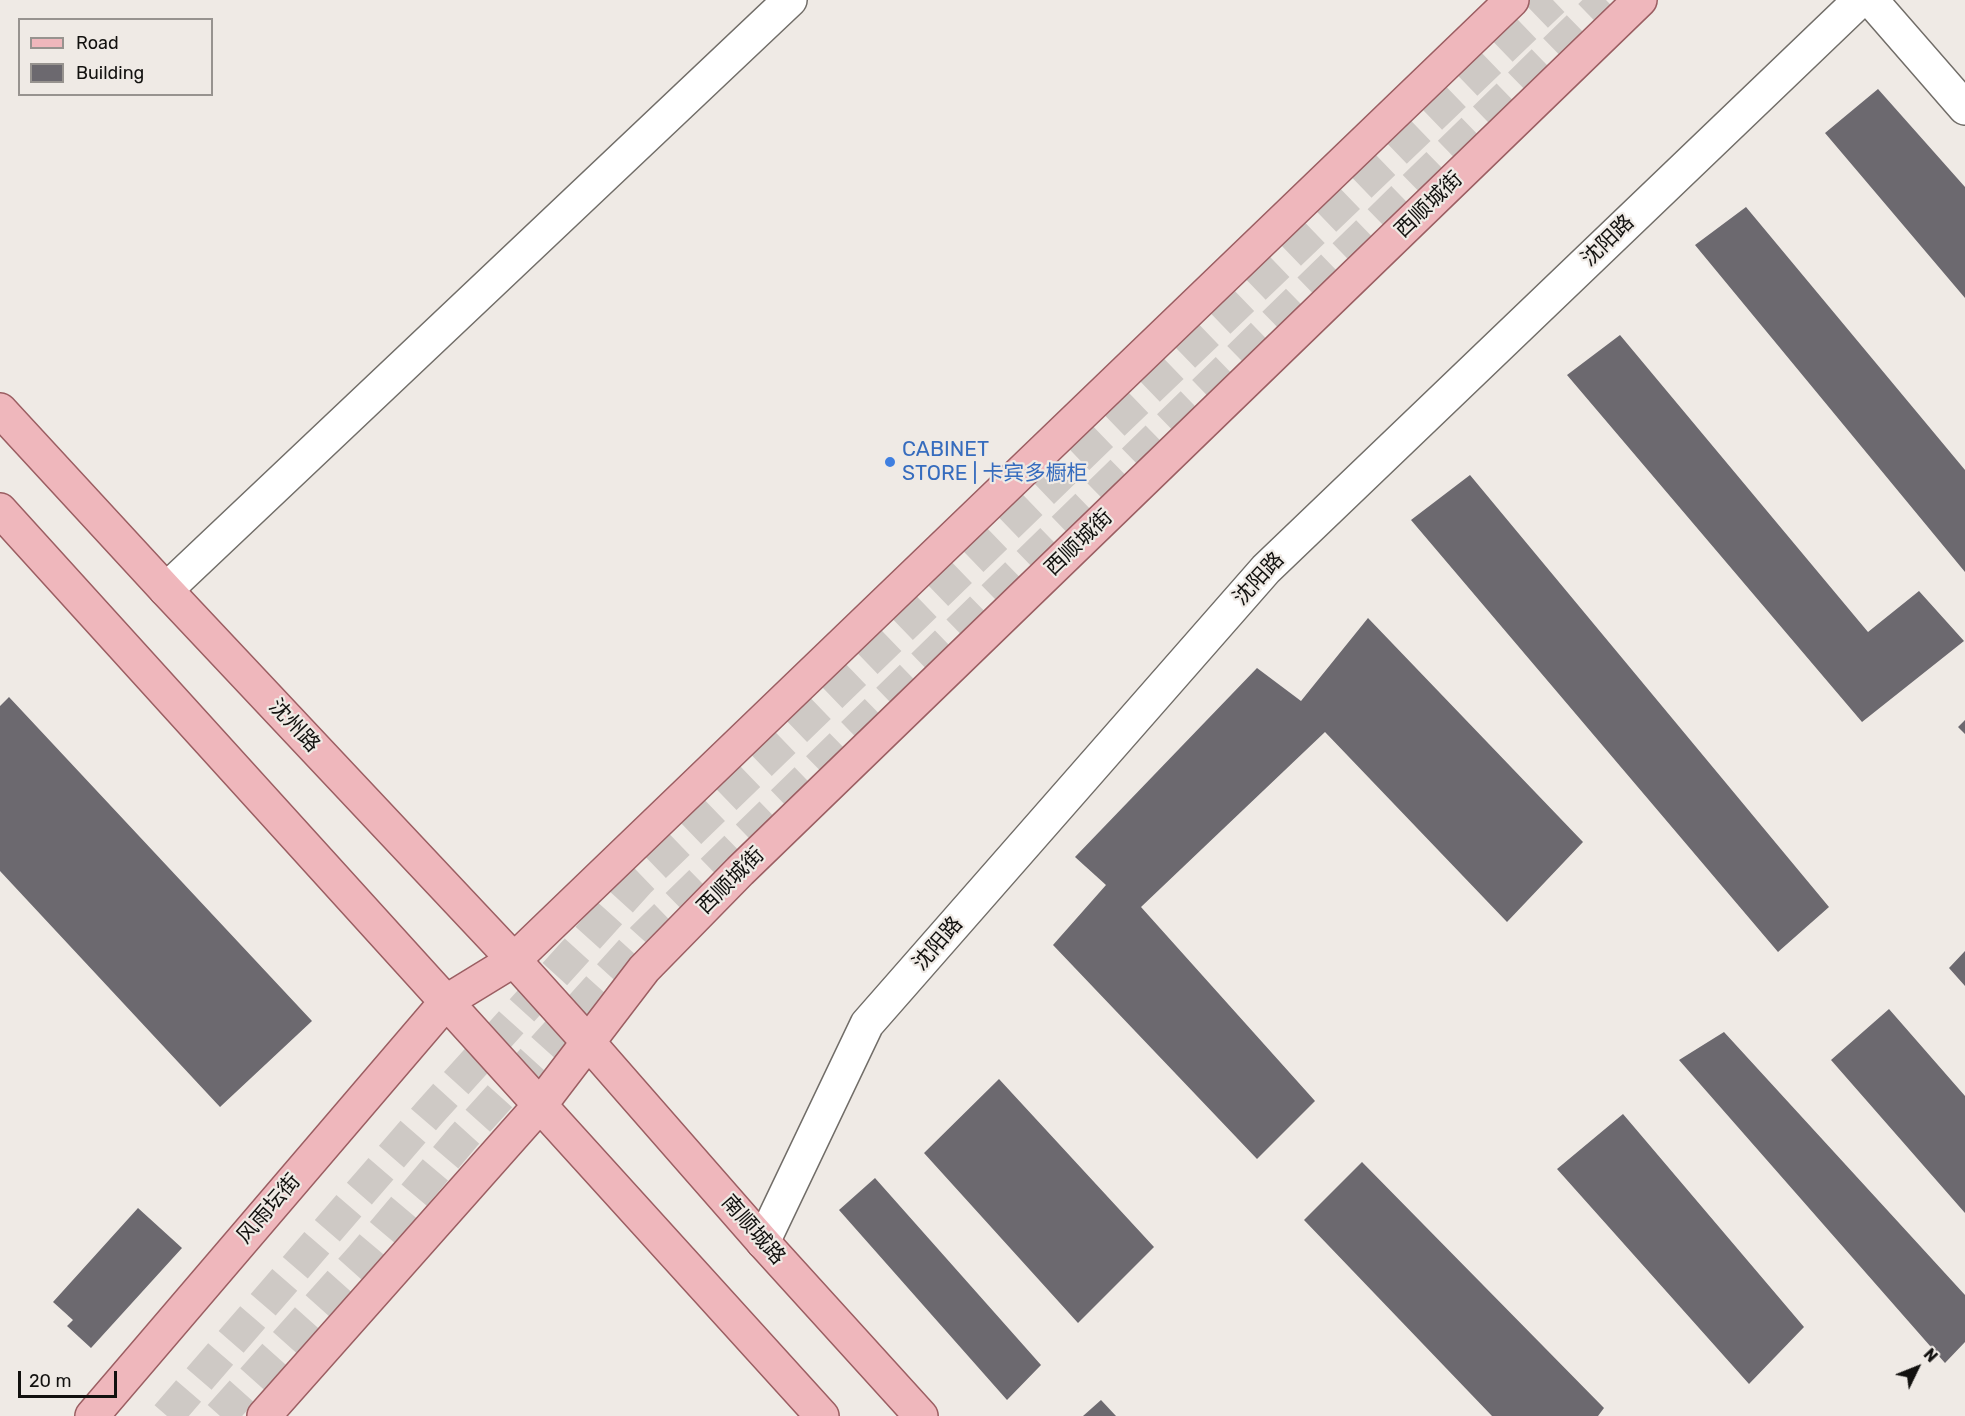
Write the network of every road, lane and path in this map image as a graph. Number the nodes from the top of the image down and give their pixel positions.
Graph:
1 (790, 0) edge
2 (1512, 0) edge
3 (1640, 0) edge
4 (1860, 0) edge
5 (1871, 0) edge
6 (1965, 108) edge
7 (0, 410) edge
8 (0, 510) edge
9 (166, 590) junction
10 (514, 960) junction
11 (447, 1001) junction
12 (588, 1042) junction
13 (540, 1105) junction
14 (763, 1242) junction
15 (92, 1416) edge
16 (264, 1416) edge
17 (822, 1416) edge
18 (921, 1416) edge

1 - 9 street
2 - 10 main road
3 - 12 main road, 西顺城街
4 - 14 street, 沈阳路
5 - 6 street
7 - 9 main road, 沈州路
8 - 11 main road
9 - 10 main road, 沈州路
10 - 11 main road
10 - 12 main road, 沈州路
11 - 13 main road
11 - 15 main road, 风雨坛街
12 - 13 main road, 西顺城街
12 - 14 main road, 南顺城路
13 - 16 main road
13 - 17 main road
14 - 18 main road, 南顺城路

